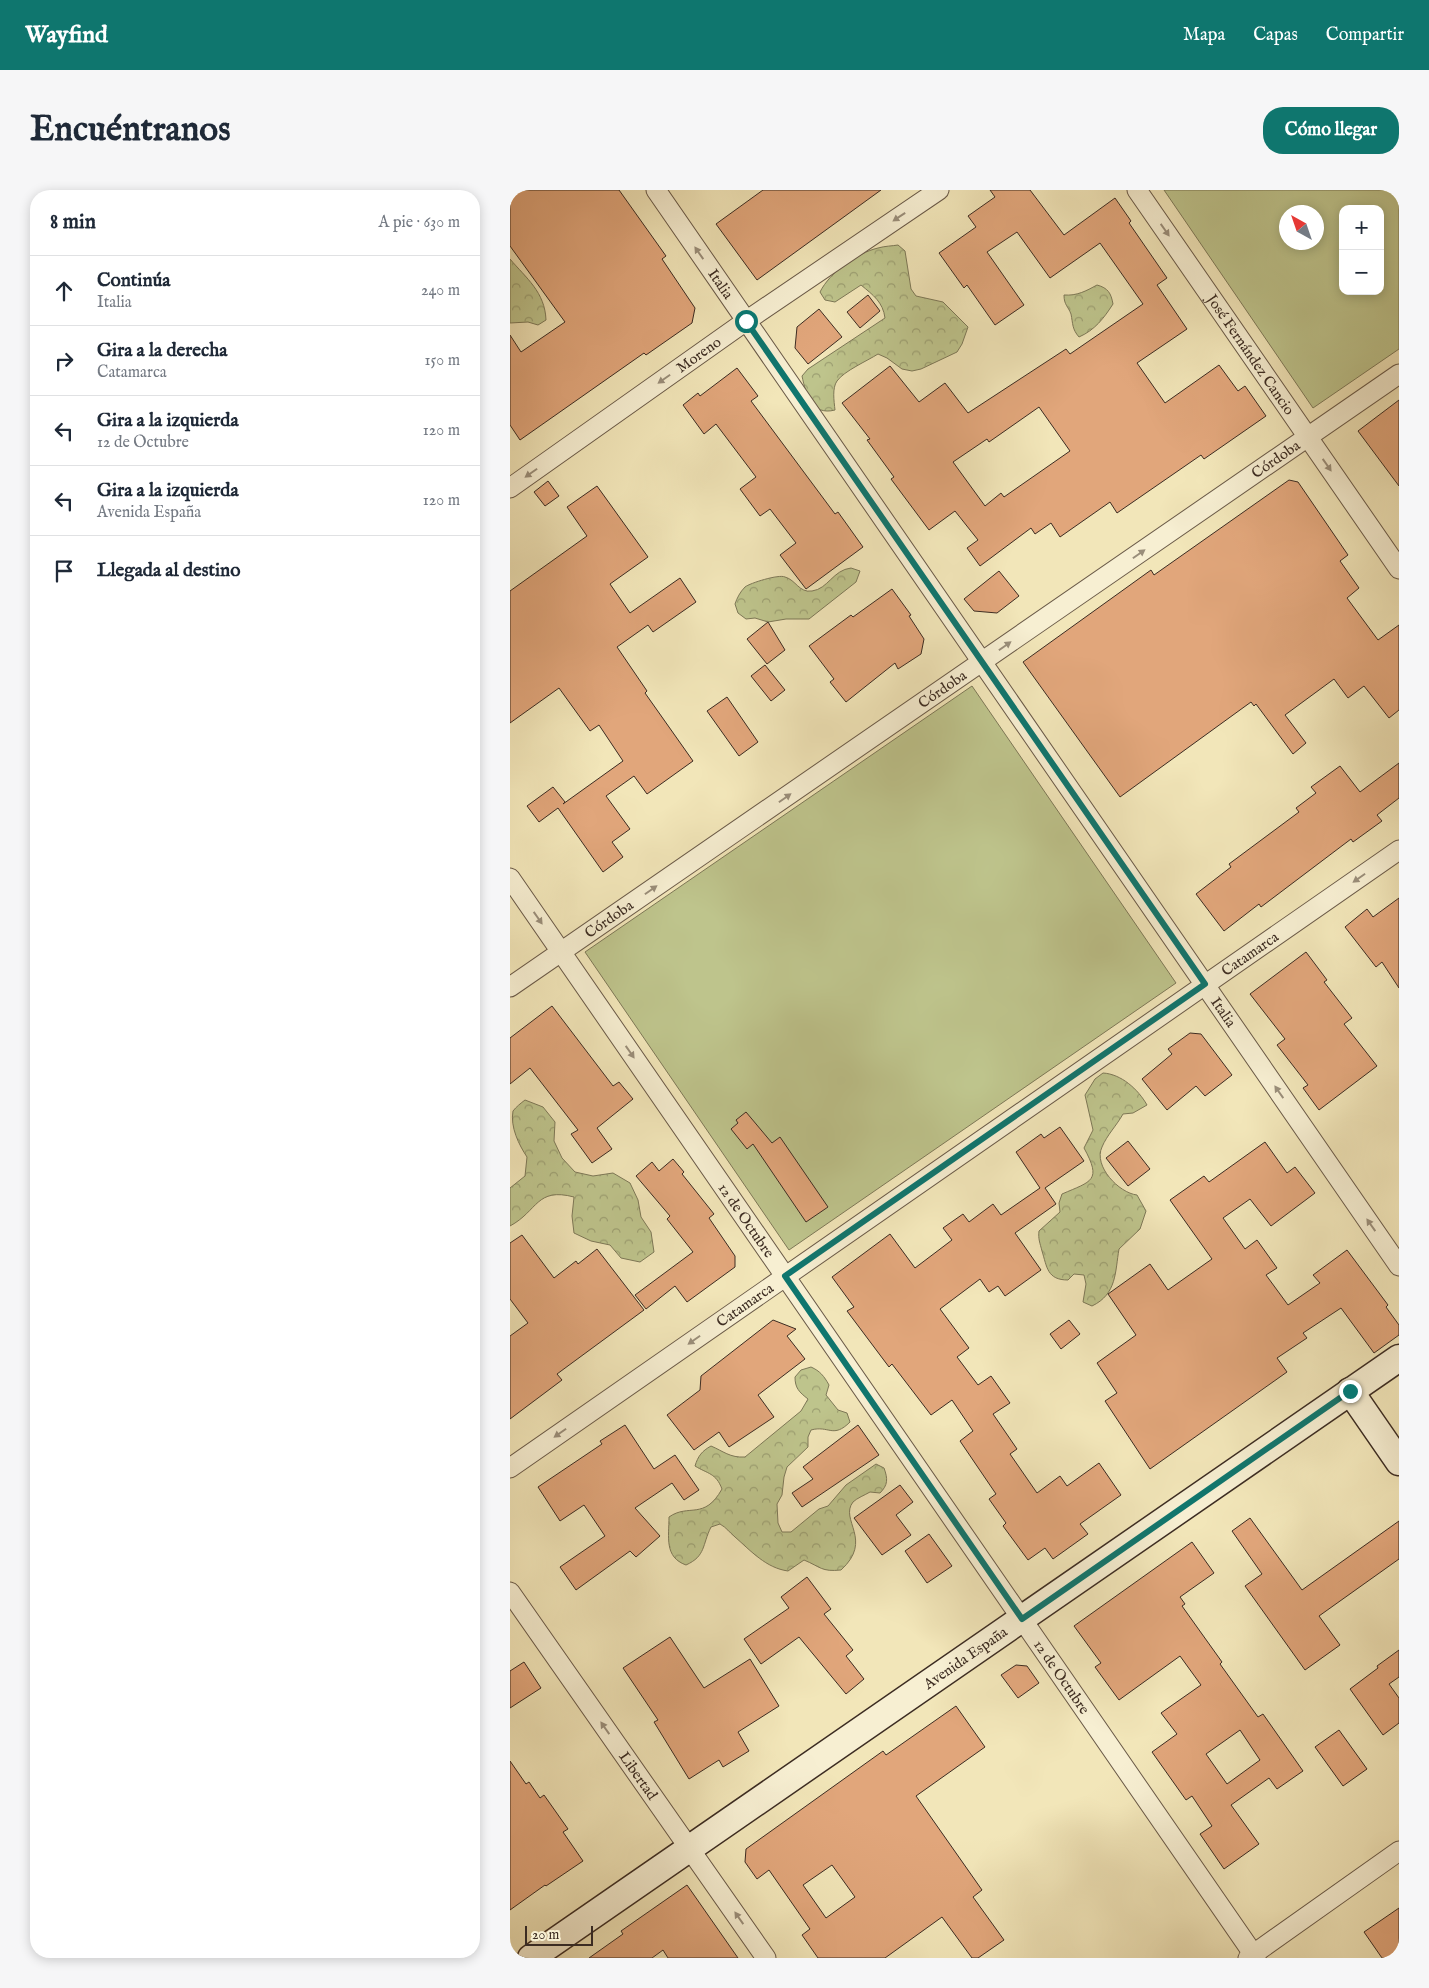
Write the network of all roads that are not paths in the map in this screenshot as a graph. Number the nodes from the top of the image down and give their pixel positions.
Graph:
1 (656, 190) edge
2 (939, 190) edge
3 (1137, 190) edge
4 (746, 321) junction
5 (1399, 374) edge
6 (1308, 437) junction
7 (510, 488) edge
8 (1399, 569) edge
9 (982, 662) junction
10 (1399, 850) edge
11 (510, 878) edge
12 (561, 952) junction
13 (1205, 984) junction
14 (510, 987) edge
15 (1399, 1266) edge
16 (785, 1276) junction
17 (1399, 1358) edge
18 (1350, 1391) junction
19 (1399, 1462) edge
20 (510, 1468) edge
21 (510, 1592) edge
22 (1022, 1619) junction
23 (690, 1849) junction
24 (1399, 1851) edge
25 (1252, 1957) edge
26 (531, 1958) edge
27 (766, 1958) edge

4 -> 1 street, Italia
2 -> 4 street, Moreno
3 -> 6 street, José Fernández Cancio
4 -> 7 street, Moreno
4 - 9 street, Italia
5 - 6 street, Córdoba
6 -> 8 street, José Fernández Cancio
9 -> 6 street, Córdoba
12 -> 9 street, Córdoba
9 - 13 street, Italia
10 -> 13 street, Catamarca
11 -> 12 street, 12 de Octubre
12 - 14 street, Córdoba
12 -> 16 street, 12 de Octubre
15 -> 13 street, Italia
13 - 16 street, Catamarca
16 -> 20 street, Catamarca
16 - 22 street, 12 de Octubre
17 - 18 main road, Avenida España
18 - 19 main road
18 - 22 main road, Avenida España
23 -> 21 street, Libertad
22 - 23 main road, Avenida España
22 - 25 street, 12 de Octubre
23 - 26 main road, Avenida España
27 -> 23 street, Libertad
24 - 25 street

